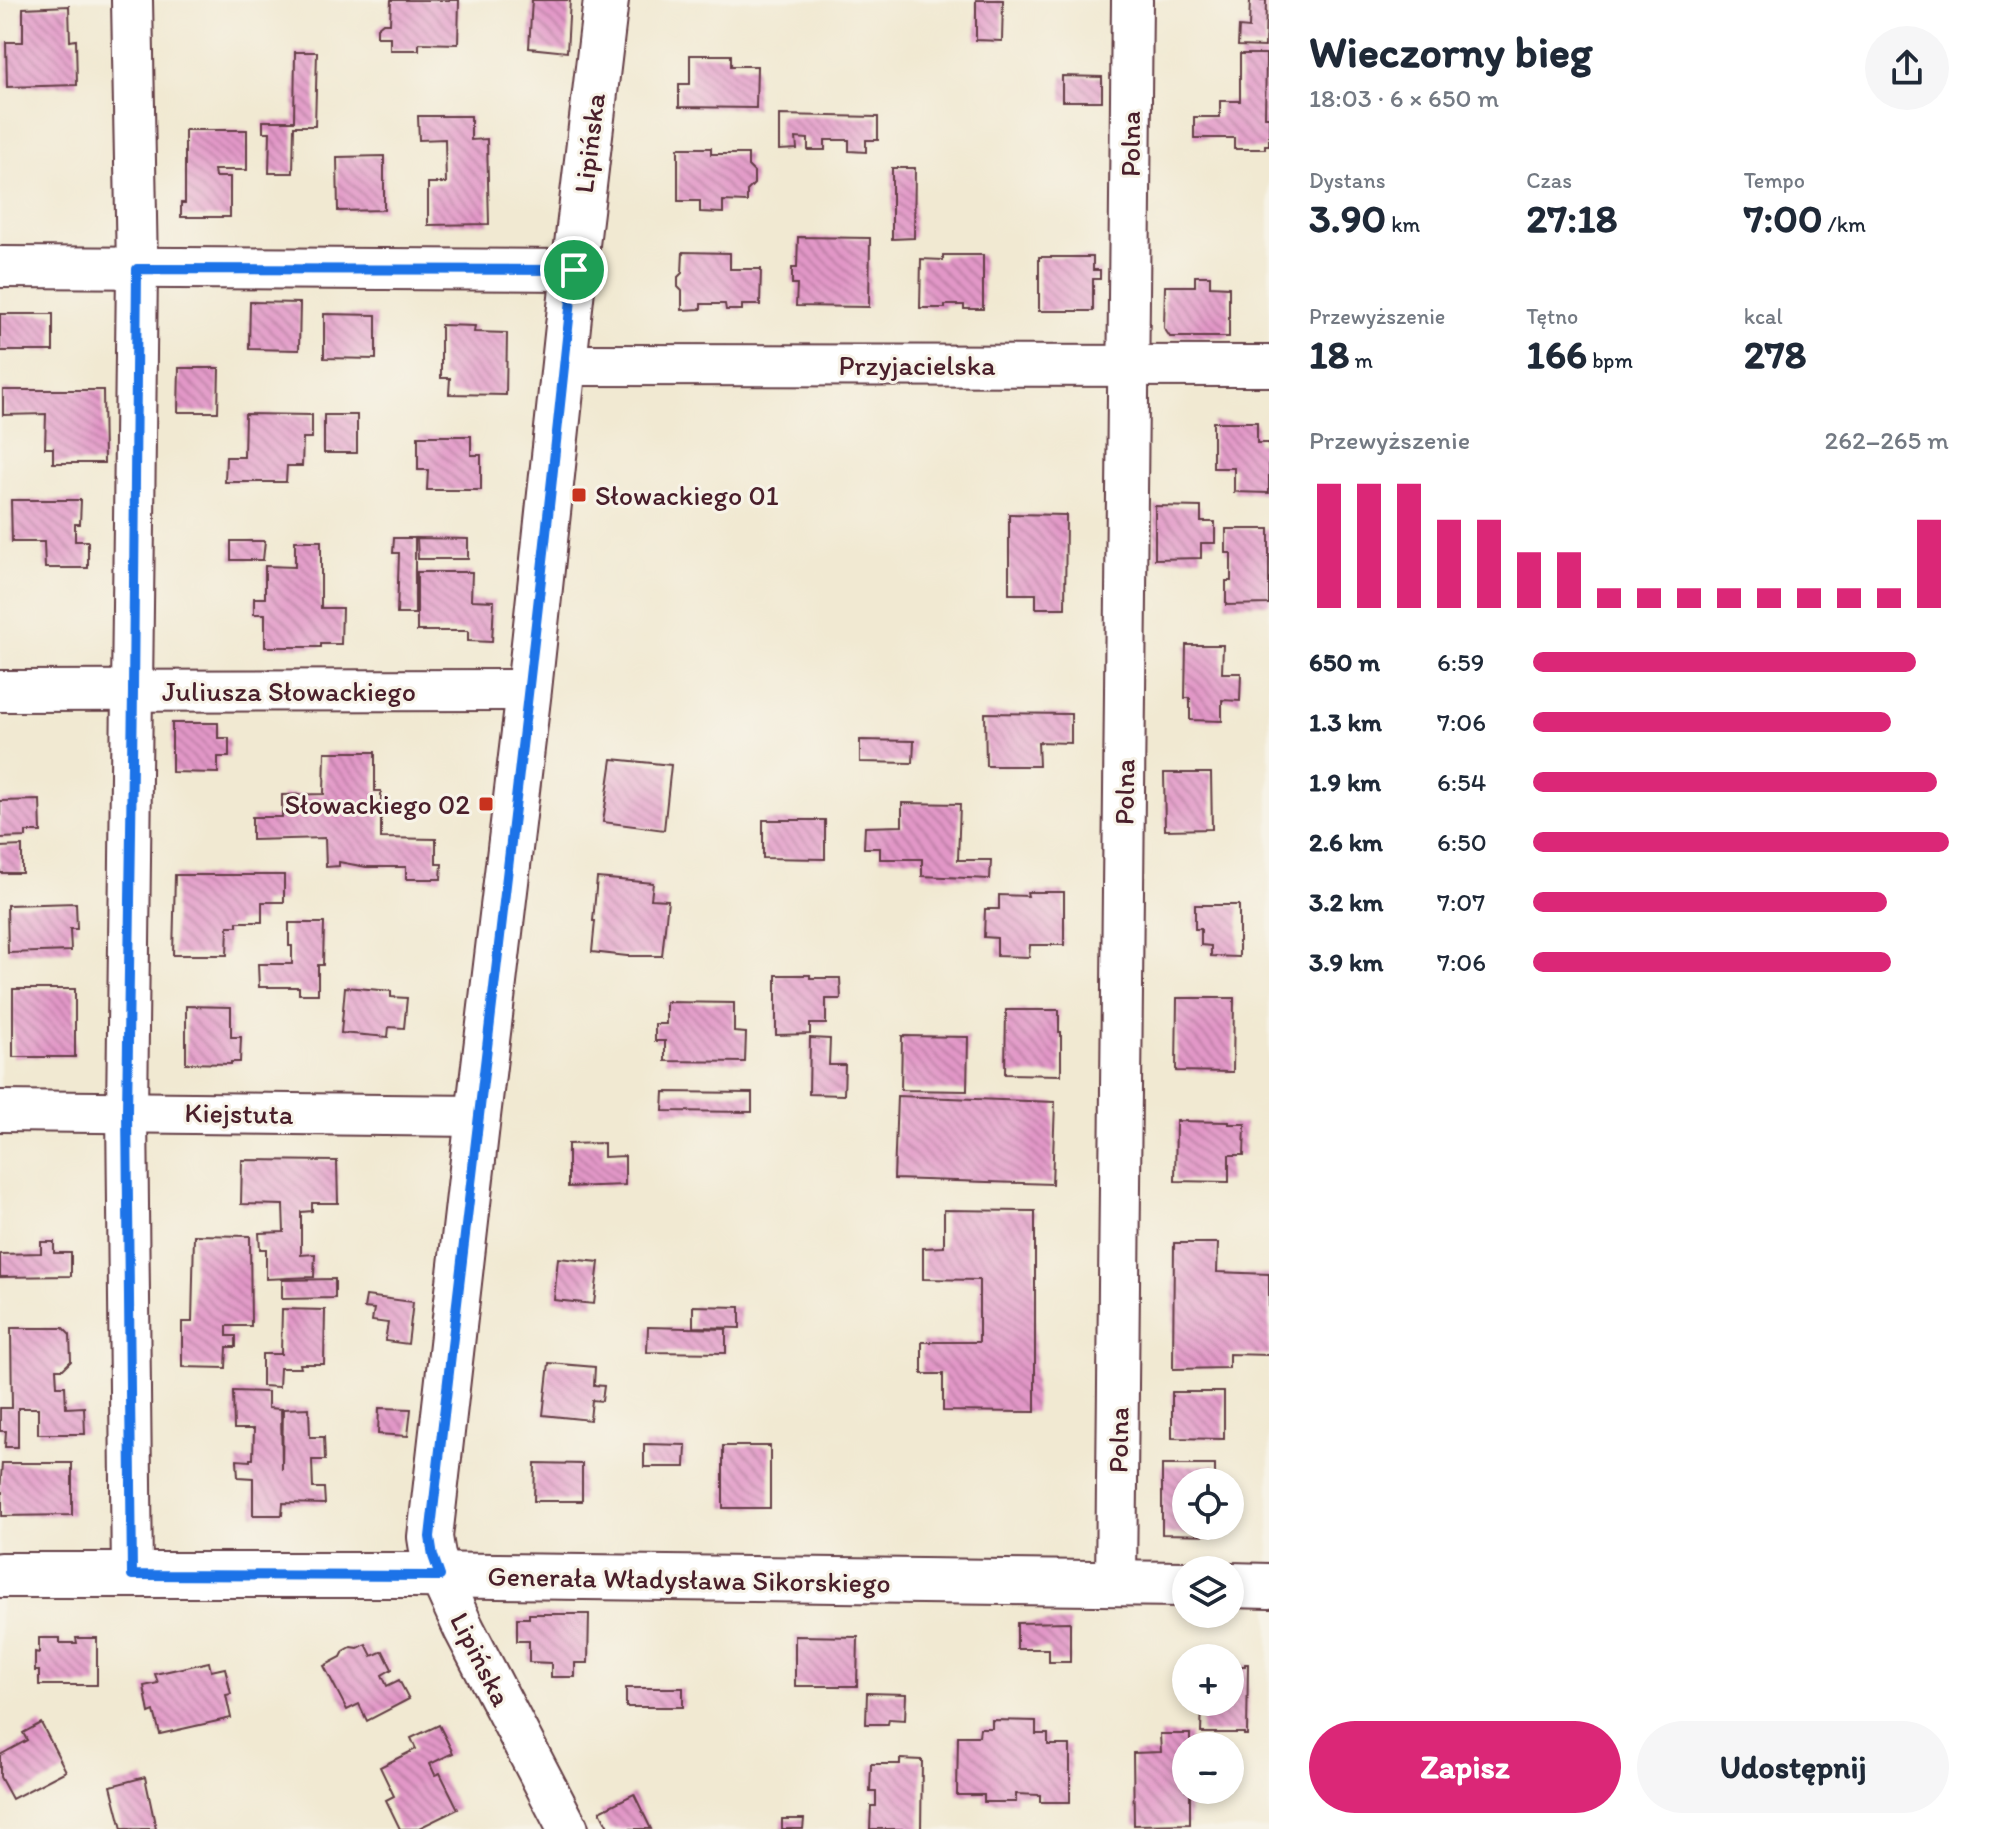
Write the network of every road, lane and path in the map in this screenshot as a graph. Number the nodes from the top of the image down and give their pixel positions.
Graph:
1 (132, 0) edge
2 (606, 0) edge
3 (1132, 0) edge
4 (0, 267) edge
5 (137, 269) junction
6 (574, 270) junction
7 (565, 365) junction
8 (1129, 366) junction
9 (1269, 366) edge
10 (529, 690) junction
11 (0, 691) edge
12 (133, 691) junction
13 (0, 1111) edge
14 (127, 1112) junction
15 (478, 1116) junction
16 (0, 1575) edge
17 (132, 1575) junction
18 (440, 1576) junction
19 (1116, 1583) junction
20 (1172, 1584) edge
21 (1244, 1585) edge
22 (1269, 1586) edge
23 (568, 1829) edge

1 - 5 street
2 - 6 street, Lipińska
3 - 8 street, Polna
4 - 5 street
5 - 6 street
5 - 12 street
6 - 7 street, Lipińska
7 - 8 street, Przyjacielska
7 - 10 street, Lipińska
8 - 9 street, Przyjacielska
8 - 19 street, Polna
10 - 12 street, Juliusza Słowackiego
10 - 15 street, Lipińska
11 - 12 street, Juliusza Słowackiego
12 - 14 street
13 - 14 street, Kiejstuta
14 - 15 street, Kiejstuta
14 - 17 street
15 - 18 street, Lipińska
16 - 17 street, Generała Władysława Sikorskiego
17 - 18 street, Generała Władysława Sikorskiego
18 - 19 street, Generała Władysława Sikorskiego
18 - 23 street, Lipińska
19 - 20 street, Generała Władysława Sikorskiego
21 - 22 street

